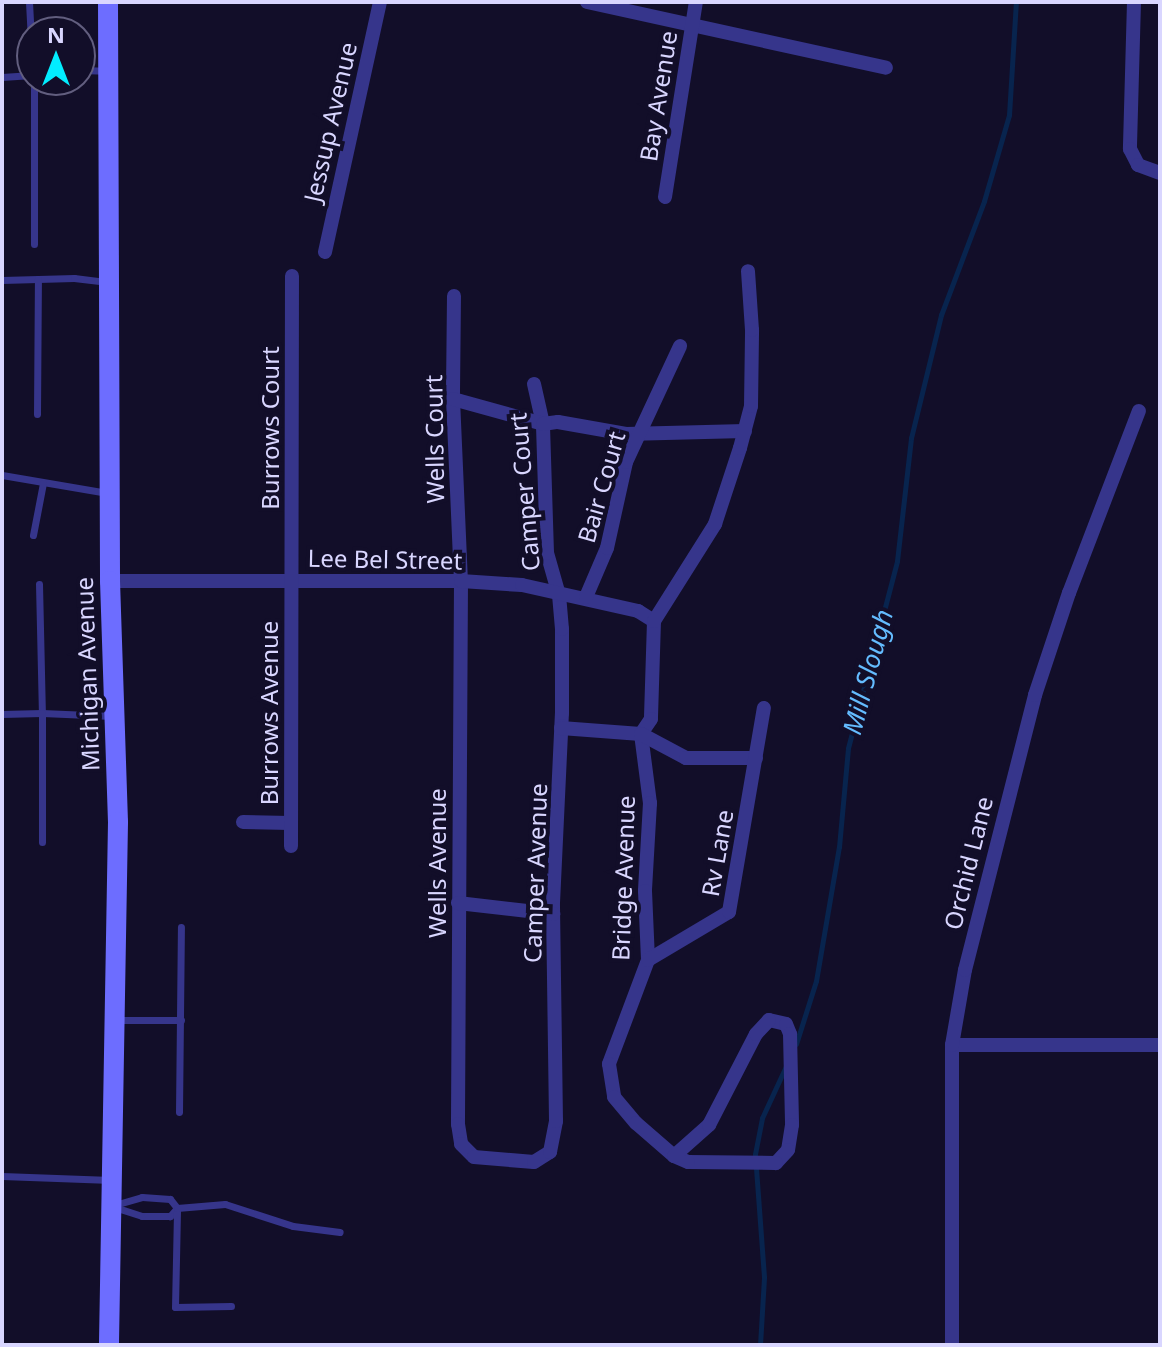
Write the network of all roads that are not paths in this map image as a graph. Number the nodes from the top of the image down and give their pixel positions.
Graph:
1 (108, 2) edge
2 (380, 2) edge
3 (587, 2) edge
4 (696, 2) edge
5 (1134, 2) edge
6 (691, 25) junction
7 (886, 68) dead end
8 (96, 71) edge
9 (107, 71) junction
10 (33, 96) edge
11 (1160, 173) edge
12 (665, 197) dead end
13 (34, 244) dead end
14 (325, 252) dead end
15 (748, 271) dead end
16 (292, 276) dead end
17 (38, 279) junction
18 (2, 280) edge
19 (109, 282) junction
20 (454, 296) dead end
21 (680, 346) dead end
22 (534, 384) dead end
23 (453, 399) junction
24 (1139, 411) dead end
25 (37, 414) dead end
26 (543, 424) junction
27 (745, 431) junction
28 (638, 432) junction
29 (2, 475) edge
30 (43, 483) junction
31 (109, 494) junction
32 (33, 535) dead end
33 (292, 580) junction
34 (110, 581) junction
35 (461, 581) junction
36 (39, 584) dead end
37 (559, 595) junction
38 (586, 597) junction
39 (654, 621) junction
40 (764, 708) dead end
41 (42, 713) junction
42 (2, 714) edge
43 (114, 716) junction
44 (561, 728) junction
45 (641, 734) junction
46 (756, 758) junction
47 (243, 822) dead end
48 (290, 823) junction
49 (42, 842) dead end
50 (291, 846) dead end
51 (458, 903) junction
52 (553, 914) junction
53 (181, 927) dead end
54 (648, 960) junction
55 (114, 1020) junction
56 (181, 1020) junction
57 (952, 1045) junction
58 (1160, 1045) edge
59 (179, 1112) dead end
60 (550, 1152) joint
61 (674, 1156) junction
62 (2, 1176) edge
63 (111, 1180) junction
64 (111, 1206) junction
65 (177, 1208) junction
66 (340, 1232) dead end
67 (231, 1306) dead end
68 (109, 1345) edge
69 (952, 1345) edge

1 - 9 main road, Michigan Avenue
2 - 14 street, Jessup Avenue
3 - 6 street
4 - 6 street, Bay Avenue
5 - 11 street
6 - 7 street
6 - 12 street, Bay Avenue
8 - 9 lane
9 - 19 main road, Michigan Avenue
10 - 13 lane
15 - 27 street
16 - 33 street, Burrows Court
17 - 18 lane
17 - 19 lane
17 - 25 lane
19 - 31 main road, Michigan Avenue
20 - 23 street, Wells Court
21 - 28 street, Bair Court
22 - 26 street, Camper Court
23 - 26 street
23 - 35 street, Wells Court
24 - 57 street, Orchid Lane
26 - 28 street
26 - 37 street, Camper Court
27 - 28 street
27 - 39 street
28 - 38 street, Bair Court
29 - 30 lane
30 - 31 lane
30 - 32 lane
31 - 34 main road, Michigan Avenue
33 - 34 street, Lee Bel Street
33 - 35 street, Lee Bel Street
33 - 48 street, Burrows Avenue
34 - 43 main road, Michigan Avenue
35 - 37 street, Lee Bel Street
35 - 51 street, Wells Avenue
36 - 41 lane
37 - 38 street, Lee Bel Street
37 - 44 street, Camper Avenue
38 - 39 street, Lee Bel Street
39 - 45 street, Bridge Avenue
40 - 46 street, Rv Lane
41 - 42 lane
41 - 43 lane
41 - 49 lane
43 - 55 main road, Michigan Avenue
44 - 45 street
44 - 52 street, Camper Avenue
45 - 46 street
45 - 54 street, Bridge Avenue
46 - 54 street, Rv Lane
47 - 48 street
48 - 50 street, Burrows Avenue
51 - 52 street
51 - 60 street, Wells Avenue
52 - 60 street, Camper Avenue
53 - 56 lane
54 - 61 street, Bridge Avenue
55 - 56 lane
55 - 63 main road, Michigan Avenue
56 - 59 lane
57 - 58 street
57 - 69 street, Orchid Lane
61 - 61 street
62 - 63 lane
63 - 64 main road, Michigan Avenue
64 - 65 lane
64 - 65 lane
64 - 68 main road, Michigan Avenue
65 - 66 lane
65 - 67 lane

